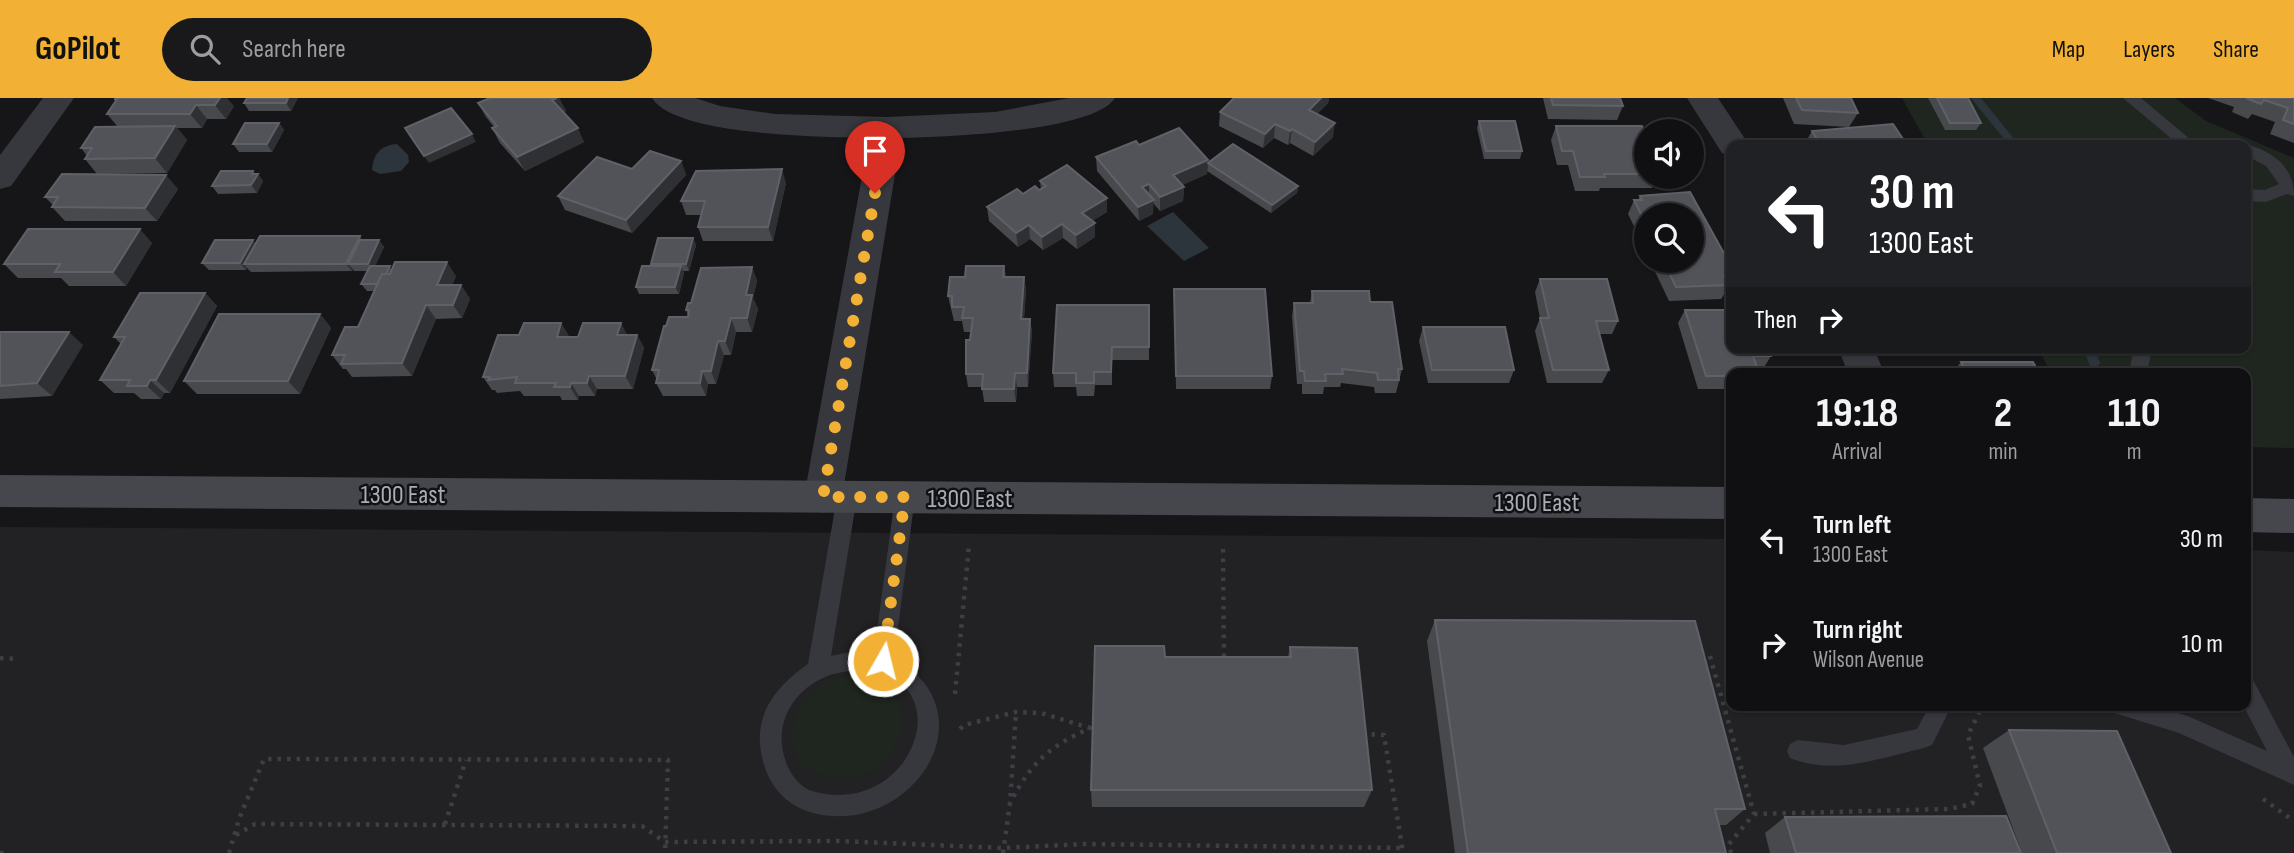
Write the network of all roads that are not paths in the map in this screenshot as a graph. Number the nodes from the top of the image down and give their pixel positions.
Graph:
1 (59, 98) edge
2 (667, 98) edge
3 (1100, 98) edge
4 (1702, 98) edge
5 (2131, 98) edge
6 (887, 128) junction
7 (1729, 140) edge
8 (2183, 140) edge
9 (2251, 151) edge
10 (0, 178) edge
11 (2291, 189) edge
12 (2251, 195) edge
13 (0, 491) edge
14 (835, 497) junction
15 (905, 497) junction
16 (1726, 503) edge
17 (2251, 514) edge
18 (2294, 516) edge
19 (883, 661) junction
20 (818, 669) junction
21 (2251, 698) edge
22 (1938, 711) edge
23 (2139, 711) edge
24 (1798, 751) dead end
25 (2292, 775) edge

1 - 10 street
2 - 6 street
3 - 6 street
4 - 7 street
5 - 8 lane
6 - 14 street
9 - 11 lane
11 - 12 lane
13 - 14 main road, 1300 East
14 - 15 main road, 1300 East
14 - 20 lane
15 - 16 main road, 1300 East
15 - 19 lane
17 - 18 main road
19 - 20 lane
19 - 20 lane
21 - 25 lane
22 - 24 lane
23 - 25 lane

